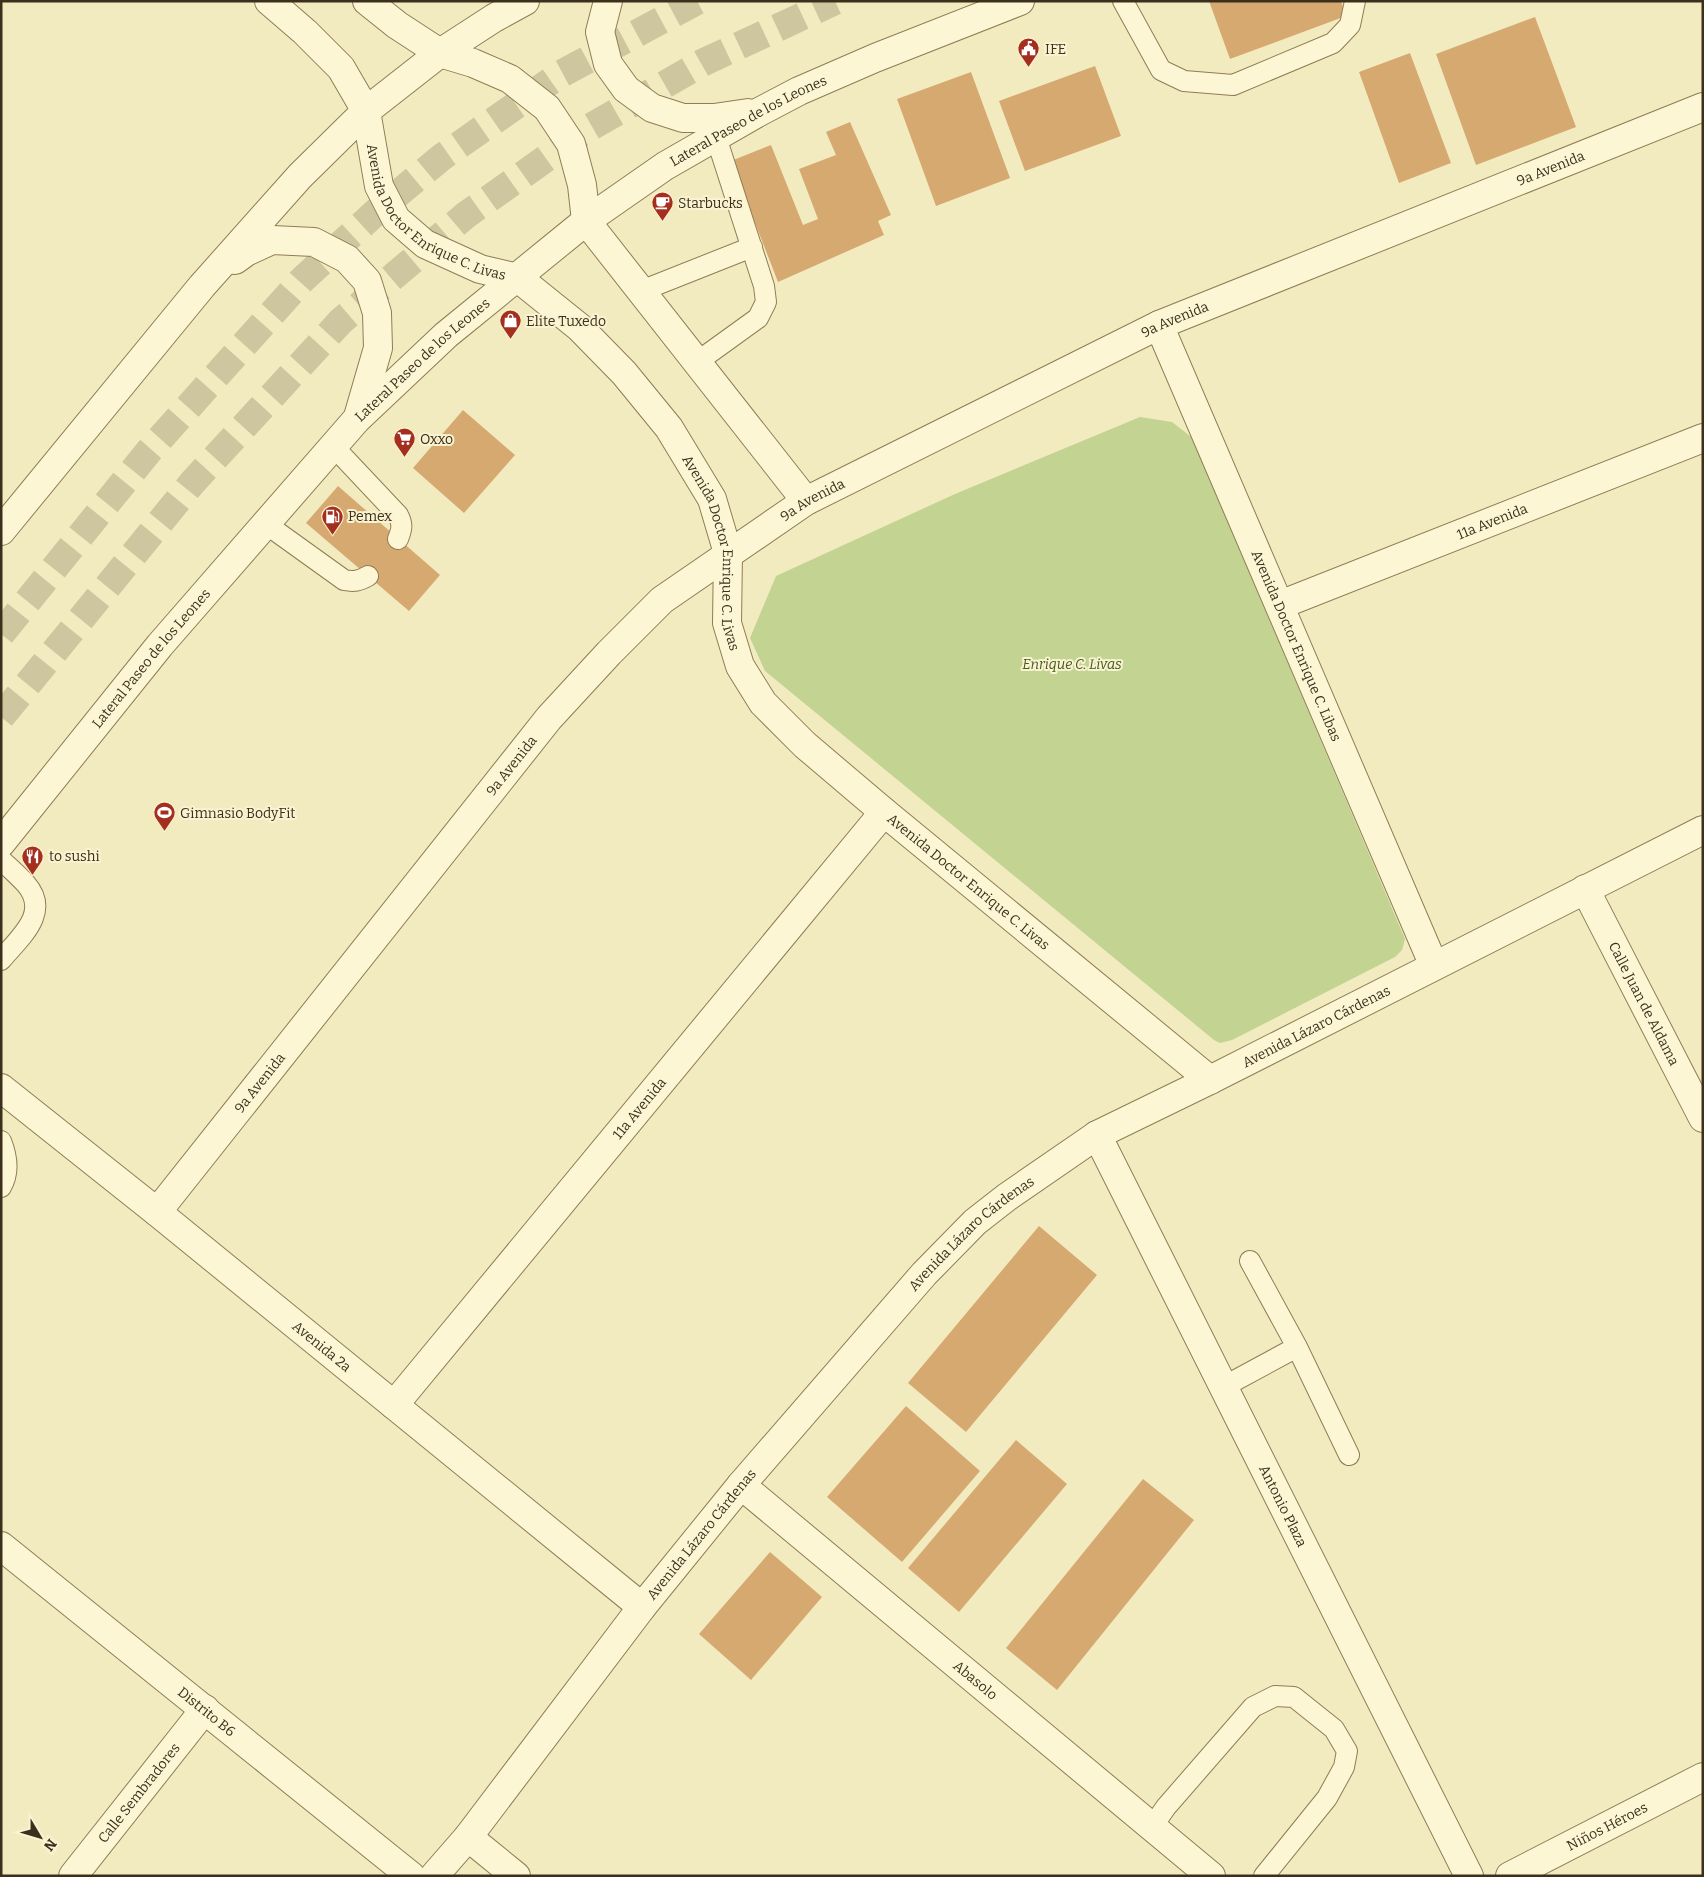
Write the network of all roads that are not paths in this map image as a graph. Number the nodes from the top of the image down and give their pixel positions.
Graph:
1 (269, 1) edge
2 (367, 1) edge
3 (525, 1) edge
4 (608, 1) edge
5 (1020, 1) edge
6 (1123, 1) edge
7 (1355, 1) edge
8 (440, 52) junction
9 (1703, 107) edge
10 (366, 111) junction
11 (759, 112) junction
12 (716, 137) junction
13 (586, 221) junction
14 (752, 246) junction
15 (518, 278) junction
16 (202, 286) junction
17 (641, 291) junction
18 (1159, 325) junction
19 (697, 362) junction
20 (357, 419) junction
21 (1703, 438) edge
22 (333, 446) junction
23 (806, 501) junction
24 (266, 524) junction
25 (1, 531) edge
26 (398, 539) dead end
27 (728, 553) junction
28 (368, 576) dead end
29 (1280, 605) junction
30 (884, 812) junction
31 (1703, 830) edge
32 (1, 843) edge
33 (1, 860) edge
34 (1585, 889) junction
35 (1, 960) edge
36 (1434, 966) junction
37 (1210, 1080) junction
38 (1, 1088) edge
39 (1703, 1118) edge
40 (1097, 1136) junction
41 (1, 1141) edge
42 (1, 1187) edge
43 (157, 1212) junction
44 (1250, 1261) dead end
45 (1297, 1346) junction
46 (1224, 1387) junction
47 (394, 1405) junction
48 (1349, 1455) dead end
49 (741, 1485) junction
50 (1, 1546) edge
51 (642, 1607) junction
52 (205, 1709) junction
53 (1703, 1777) edge
54 (1152, 1827) junction
55 (468, 1837) junction
56 (73, 1876) edge
57 (411, 1876) edge
58 (434, 1876) edge
59 (516, 1876) edge
60 (1211, 1876) edge
61 (1264, 1876) edge
62 (1469, 1876) edge
63 (1510, 1876) edge

1 - 10 street, Avenida Doctor Enrique C. Livas
2 - 8 street
3 - 8 street
4 - 11 street
5 - 11 street, Lateral Paseo de los Leones
6 - 7 lane
8 - 10 street
8 - 13 street
9 - 18 street, 9a Avenida
10 - 15 street, Avenida Doctor Enrique C. Livas
10 - 16 street
11 - 12 street, Lateral Paseo de los Leones
12 - 13 street, Lateral Paseo de los Leones
12 - 14 lane
13 - 15 street, Lateral Paseo de los Leones
13 - 17 street
14 - 17 lane
14 - 19 lane
15 - 20 street, Lateral Paseo de los Leones
15 - 27 street, Avenida Doctor Enrique C. Livas
16 - 20 street
16 - 25 street
17 - 19 street
18 - 23 street, 9a Avenida
18 - 29 street, Avenida Doctor Enrique C. Libas
19 - 23 street
20 - 22 street, Lateral Paseo de los Leones
21 - 29 street, 11a Avenida
22 - 24 street, Lateral Paseo de los Leones
22 - 26 lane
23 - 27 street, 9a Avenida
24 - 28 lane
24 - 32 street, Lateral Paseo de los Leones
27 - 30 street, Avenida Doctor Enrique C. Livas
27 - 43 street, 9a Avenida
29 - 36 street, Avenida Doctor Enrique C. Libas
30 - 37 street, Avenida Doctor Enrique C. Livas
30 - 47 street, 11a Avenida
31 - 34 street, Avenida Lázaro Cárdenas
33 - 35 lane
34 - 36 street, Avenida Lázaro Cárdenas
34 - 39 street, Calle Juan de Aldama
36 - 37 street, Avenida Lázaro Cárdenas
37 - 40 street, Avenida Lázaro Cárdenas
38 - 43 street, Avenida 2a
40 - 46 street, Antonio Plaza
40 - 49 street, Avenida Lázaro Cárdenas
41 - 42 lane
43 - 47 street, Avenida 2a
44 - 45 lane
45 - 46 lane
45 - 48 lane
46 - 62 street, Antonio Plaza
47 - 51 street, Avenida 2a
49 - 51 street, Avenida Lázaro Cárdenas
49 - 54 street, Abasolo
50 - 52 street, Distrito B6
51 - 55 street, Avenida Lázaro Cárdenas
52 - 56 street, Calle Sembradores
52 - 57 street, Distrito B6
53 - 63 street, Niños Héroes
54 - 60 street, Abasolo
54 - 61 lane
55 - 58 street, Avenida Lázaro Cárdenas
55 - 59 street

